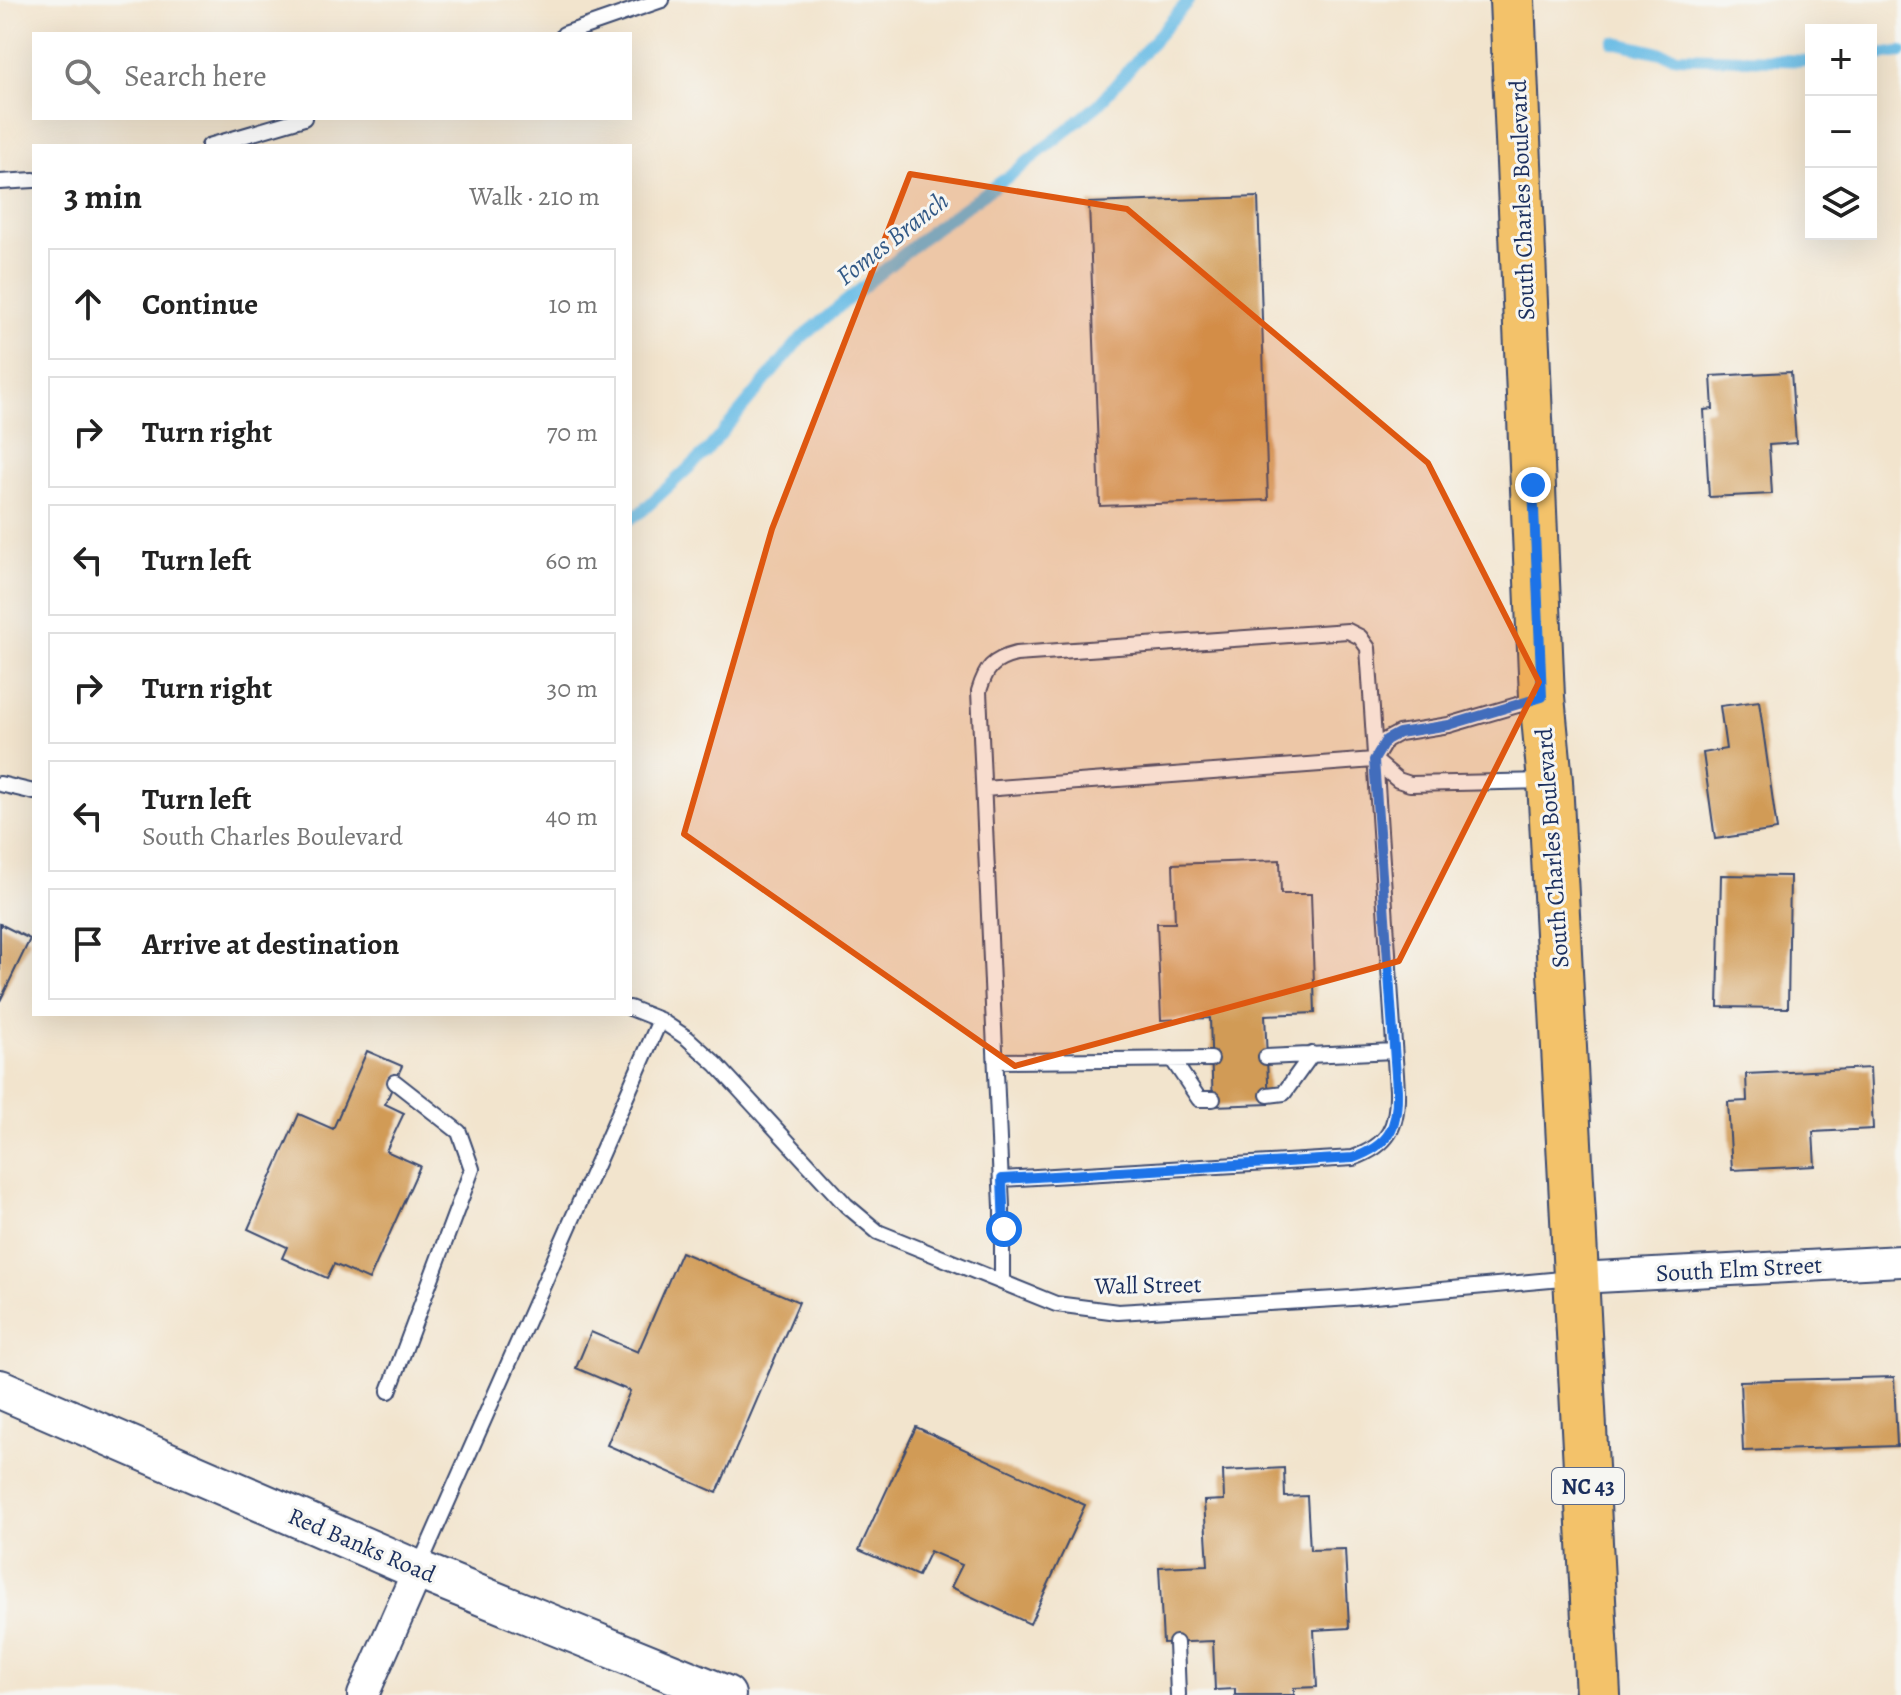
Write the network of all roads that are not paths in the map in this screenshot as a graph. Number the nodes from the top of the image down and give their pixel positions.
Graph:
1 (662, 0) edge
2 (1512, 0) edge
3 (570, 32) edge
4 (297, 120) edge
5 (216, 144) edge
6 (32, 180) edge
7 (0, 182) edge
8 (1542, 697) junction
9 (1374, 760) junction
10 (1550, 781) junction
11 (0, 784) edge
12 (984, 789) junction
13 (32, 792) edge
14 (632, 1009) edge
15 (660, 1020) junction
16 (1394, 1051) junction
17 (1312, 1054) junction
18 (1266, 1057) dead end
19 (1172, 1059) junction
20 (1211, 1059) dead end
21 (996, 1061) junction
22 (395, 1082) dead end
23 (1268, 1095) dead end
24 (1213, 1099) dead end
25 (1002, 1179) junction
26 (1901, 1261) edge
27 (1578, 1278) junction
28 (1002, 1282) junction
29 (0, 1389) edge
30 (389, 1391) dead end
31 (418, 1570) junction
32 (1176, 1643) dead end
33 (363, 1695) edge
34 (726, 1695) edge
35 (1178, 1695) edge
36 (1598, 1695) edge

1 - 3 lane
2 - 8 main road, South Charles Boulevard / NC 43
4 - 5 lane
6 - 7 lane
8 - 9 lane
8 - 10 main road, South Charles Boulevard / NC 43
9 - 10 lane
9 - 12 lane
9 - 12 lane
9 - 16 lane
10 - 27 main road, South Charles Boulevard / NC 43
11 - 13 lane
12 - 21 lane
14 - 15 lane, Wall Street
15 - 28 lane, Wall Street
15 - 31 lane
16 - 17 lane
16 - 25 lane
17 - 18 lane
17 - 23 lane
19 - 20 lane
19 - 21 lane
19 - 24 lane
21 - 25 lane
22 - 30 lane
25 - 28 lane
26 - 27 street, South Elm Street
27 - 28 lane, Wall Street
27 - 36 main road, South Charles Boulevard / NC 43
29 - 31 street, Red Banks Road
31 - 33 street
31 - 34 street, Red Banks Road
32 - 35 lane

